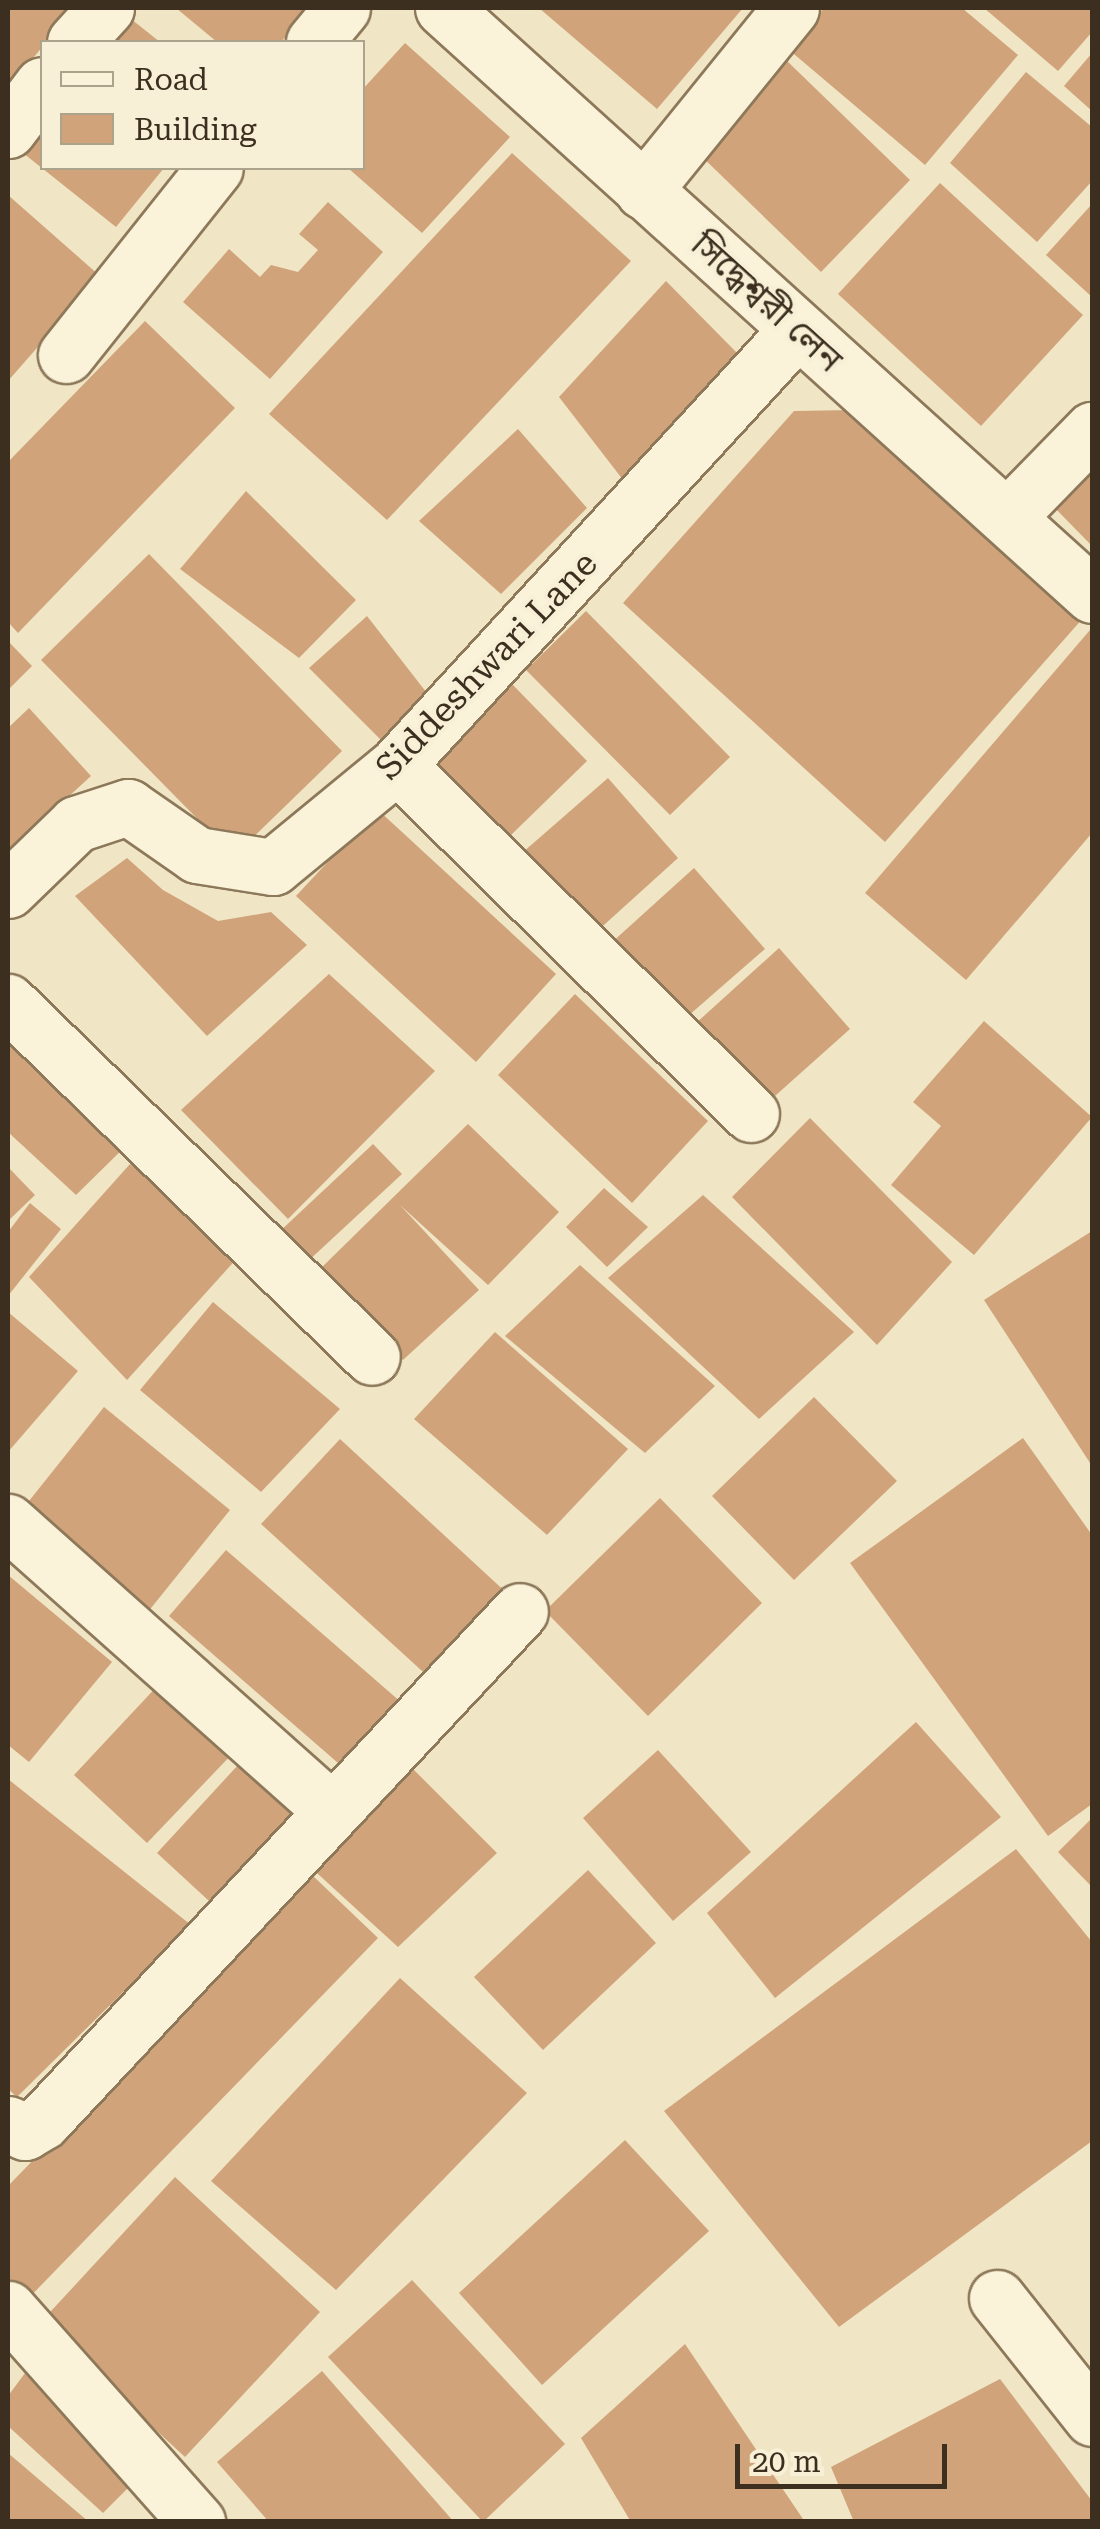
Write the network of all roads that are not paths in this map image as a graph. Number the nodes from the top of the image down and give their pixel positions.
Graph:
1 (106, 8) edge
2 (342, 8) edge
3 (443, 8) edge
4 (791, 8) edge
5 (77, 40) edge
6 (316, 40) edge
7 (40, 88) edge
8 (8, 130) edge
9 (212, 170) edge
10 (643, 191) junction
11 (795, 332) junction
12 (66, 355) dead end
13 (1092, 430) edge
14 (1009, 515) junction
15 (1092, 595) edge
16 (397, 765) junction
17 (8, 890) edge
18 (8, 1002) edge
19 (751, 1114) dead end
20 (372, 1358) dead end
21 (8, 1522) edge
22 (520, 1612) dead end
23 (330, 1810) junction
24 (8, 2124) edge
25 (997, 2298) dead end
26 (8, 2308) edge
27 (1092, 2418) edge
28 (197, 2522) edge

1 - 5 street
2 - 6 street
3 - 10 street, সিদ্ধেশ্বরী লেন
4 - 10 street
7 - 8 street
9 - 12 street
10 - 11 street, সিদ্ধেশ্বরী লেন
11 - 14 street, সিদ্ধেশ্বরী লেন
11 - 16 street, Siddeshwari Lane
13 - 14 street
14 - 15 street, সিদ্ধেশ্বরী লেন
16 - 17 street, Siddeshwari Lane
16 - 19 street
18 - 20 street
21 - 23 street
22 - 23 street
23 - 24 street
25 - 27 street
26 - 28 street

